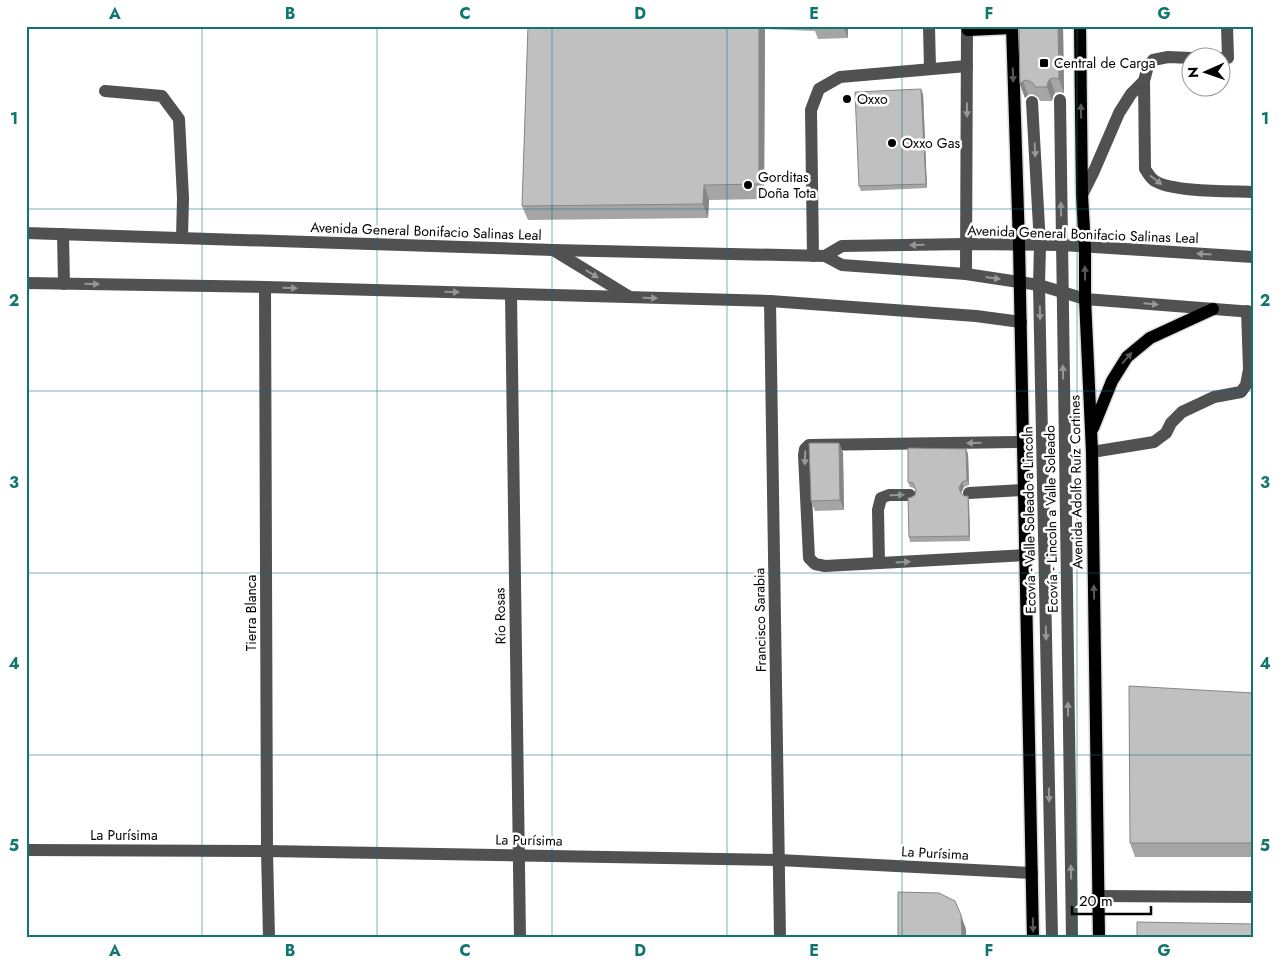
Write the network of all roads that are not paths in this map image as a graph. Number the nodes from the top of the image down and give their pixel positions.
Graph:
1 (929, 26) edge
2 (1080, 26) edge
3 (1227, 26) edge
4 (1012, 27) edge
5 (968, 28) edge
6 (1226, 48) edge
7 (1182, 58) edge
8 (967, 66) junction
9 (930, 70) junction
10 (1144, 82) junction
11 (105, 92) dead end
12 (1060, 100) dead end
13 (1032, 102) edge
14 (1253, 192) edge
15 (1082, 195) junction
16 (26, 233) edge
17 (63, 234) junction
18 (182, 238) junction
19 (966, 244) junction
20 (1019, 244) junction
21 (1040, 245) junction
22 (1062, 245) junction
23 (1085, 247) junction
24 (553, 250) junction
25 (819, 256) junction
26 (1253, 257) edge
27 (966, 274) junction
28 (1020, 282) junction
29 (26, 283) edge
30 (64, 284) junction
31 (1039, 285) junction
32 (265, 287) junction
33 (1062, 292) junction
34 (511, 294) junction
35 (630, 298) junction
36 (1085, 299) junction
37 (770, 301) junction
38 (1213, 309) junction
39 (1250, 312) edge
40 (1021, 322) junction
41 (1250, 385) edge
42 (1091, 433) junction
43 (1023, 442) junction
44 (1092, 452) junction
45 (1024, 490) junction
46 (969, 493) dead end
47 (910, 495) edge
48 (1025, 555) junction
49 (879, 563) junction
50 (26, 850) edge
51 (267, 851) junction
52 (518, 855) junction
53 (779, 860) junction
54 (1032, 873) junction
55 (1098, 896) junction
56 (1253, 897) edge
57 (269, 938) edge
58 (520, 938) edge
59 (780, 938) edge
60 (1033, 938) edge
61 (1052, 938) edge
62 (1072, 938) edge
63 (1099, 938) edge

1 - 9 street
15 -> 2 main road, Avenida Adolfo Ruíz Cortines
3 - 6 street
4 - 5 main road
4 -> 20 main road
5 - 8 street
7 - 10 street
8 - 9 street
8 -> 19 street
9 - 25 street
10 -> 14 street
10 - 15 street
11 - 18 street
22 -> 12 street, Ecovía - Lincoln a Valle Soleado
13 -> 21 street, Ecovía - Valle Soleado a Lincoln
15 - 23 main road, Avenida Adolfo Ruíz Cortines
16 - 17 street, Avenida General Bonifacio Salinas Leal
17 - 18 street, Avenida General Bonifacio Salinas Leal
17 - 30 street
18 - 24 street, Avenida General Bonifacio Salinas Leal
19 - 20 street, Avenida General Bonifacio Salinas Leal
19 -> 25 street, Avenida General Bonifacio Salinas Leal
19 - 27 street
20 - 21 street, Avenida General Bonifacio Salinas Leal
20 - 28 main road
21 - 22 street, Avenida General Bonifacio Salinas Leal
21 - 31 street, Ecovía - Valle Soleado a Lincoln
22 - 23 street, Avenida General Bonifacio Salinas Leal
22 - 33 street, Ecovía - Lincoln a Valle Soleado
26 -> 23 street, Avenida General Bonifacio Salinas Leal
36 -> 23 main road, Avenida Adolfo Ruíz Cortines
24 - 25 street, Avenida General Bonifacio Salinas Leal
24 -> 35 street
25 - 27 street, Avenida General Bonifacio Salinas Leal
27 -> 28 street, Avenida General Bonifacio Salinas Leal
28 - 31 street, Avenida General Bonifacio Salinas Leal
28 - 40 main road
29 - 30 street
30 -> 32 street
31 - 33 street, Avenida General Bonifacio Salinas Leal
31 -> 61 street, Ecovía - Valle Soleado a Lincoln
32 -> 34 street
32 - 51 street, Tierra Blanca
33 - 36 street, Avenida General Bonifacio Salinas Leal
62 -> 33 street, Ecovía - Lincoln a Valle Soleado
34 - 35 street
34 - 52 street, Río Rosas
35 -> 37 street
36 -> 38 street, Avenida General Bonifacio Salinas Leal
36 - 42 main road, Avenida Adolfo Ruíz Cortines
37 - 40 street
37 - 53 street, Francisco Sarabia
38 - 39 street, Avenida General Bonifacio Salinas Leal
42 -> 38 main road
39 - 41 street
40 - 43 main road
41 - 44 street
42 - 44 main road, Avenida Adolfo Ruíz Cortines
43 - 45 main road
43 -> 49 street
55 -> 44 main road, Avenida Adolfo Ruíz Cortines
45 - 46 street
45 - 48 main road
49 -> 47 street
49 -> 48 street
48 - 54 main road
50 - 51 street, La Purísima
51 - 52 street, La Purísima
51 - 57 street, Tierra Blanca
52 - 53 street, La Purísima
52 - 58 street, Río Rosas
53 - 54 street, La Purísima
53 - 59 street, Francisco Sarabia
54 -> 60 main road
55 - 56 street
55 - 63 main road, Avenida Adolfo Ruíz Cortines

